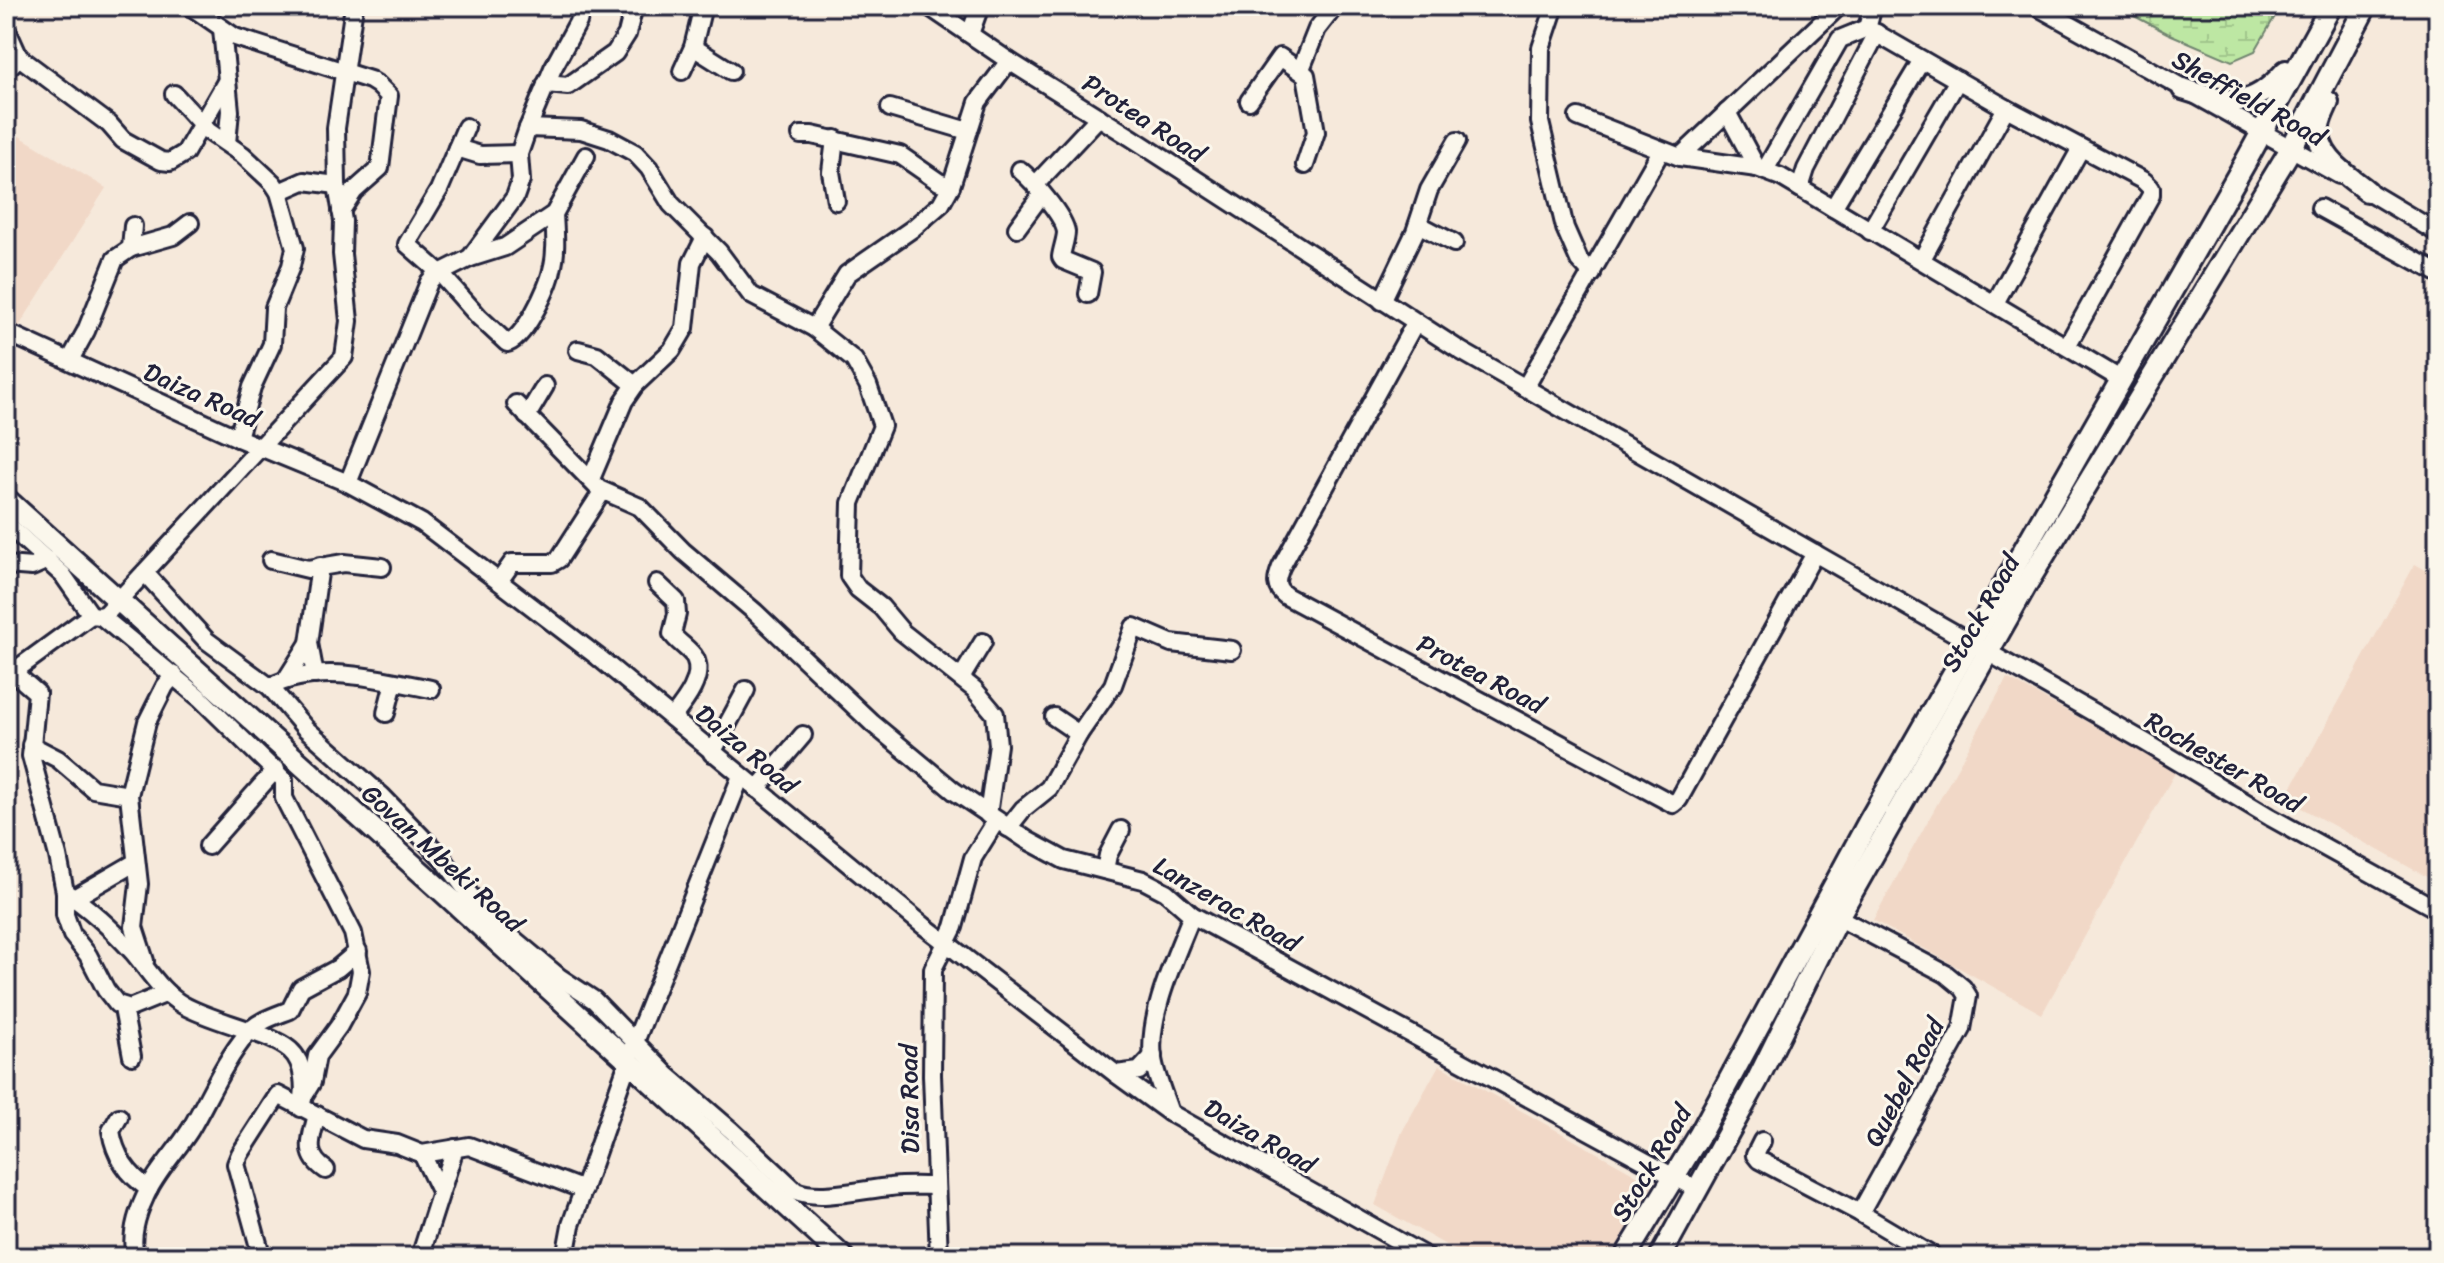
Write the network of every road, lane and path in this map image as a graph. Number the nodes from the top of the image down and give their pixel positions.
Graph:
1 (190, 6) edge
2 (354, 6) edge
3 (582, 6) edge
4 (634, 6) edge
5 (703, 6) edge
6 (928, 6) edge
7 (980, 6) edge
8 (1335, 6) edge
9 (1555, 6) edge
10 (1839, 6) edge
11 (1873, 6) edge
12 (2036, 6) edge
13 (2331, 6) edge
14 (2366, 6) edge
15 (1821, 25) junction
16 (6, 28) edge
17 (222, 29) junction
18 (1872, 30) junction
19 (970, 34) junction
20 (1840, 39) junction
21 (693, 47) junction
22 (2308, 47) junction
23 (2344, 48) junction
24 (19, 57) junction
25 (1922, 60) junction
26 (1009, 61) junction
27 (1301, 69) junction
28 (6, 70) edge
29 (682, 71) dead end
30 (731, 71) dead end
31 (343, 73) junction
32 (227, 80) junction
33 (1958, 80) junction
34 (546, 84) junction
35 (2183, 89) junction
36 (174, 94) dead end
37 (1249, 101) dead end
38 (890, 108) dead end
39 (2006, 108) junction
40 (1727, 112) junction
41 (1099, 117) junction
42 (1578, 117) dead end
43 (201, 125) junction
44 (466, 127) dead end
45 (528, 128) junction
46 (968, 131) junction
47 (2262, 131) junction
48 (801, 135) dead end
49 (835, 139) junction
50 (1457, 141) dead end
51 (227, 143) junction
52 (2292, 147) junction
53 (457, 148) junction
54 (2081, 148) junction
55 (1661, 151) junction
56 (519, 154) junction
57 (586, 156) dead end
58 (1680, 157) junction
59 (1305, 165) dead end
60 (1761, 169) junction
61 (1020, 170) dead end
62 (337, 185) junction
63 (951, 186) junction
64 (1800, 188) junction
65 (1039, 189) junction
66 (2367, 191) junction
67 (279, 192) junction
68 (836, 201) dead end
69 (1833, 208) junction
70 (2320, 208) dead end
71 (341, 211) junction
72 (554, 214) junction
73 (502, 215) junction
74 (190, 223) dead end
75 (1418, 224) junction
76 (133, 226) dead end
77 (1017, 228) dead end
78 (1870, 231) junction
79 (2438, 233) edge
80 (521, 236) junction
81 (705, 237) junction
82 (1454, 243) dead end
83 (131, 248) junction
84 (470, 258) junction
85 (1922, 259) junction
86 (440, 273) junction
87 (2438, 273) edge
88 (1592, 274) junction
89 (1088, 294) dead end
90 (1382, 301) junction
91 (1995, 303) junction
92 (1415, 323) junction
93 (814, 328) junction
94 (6, 332) edge
95 (2067, 346) junction
96 (578, 350) dead end
97 (70, 360) junction
98 (2122, 380) junction
99 (635, 385) junction
100 (545, 386) dead end
101 (1525, 388) junction
102 (238, 438) junction
103 (261, 447) junction
104 (348, 483) junction
105 (597, 486) junction
106 (6, 499) edge
107 (6, 523) edge
108 (1815, 553) junction
109 (48, 560) junction
110 (271, 560) dead end
111 (6, 565) edge
112 (320, 566) junction
113 (382, 567) dead end
114 (145, 573) junction
115 (500, 580) junction
116 (657, 583) dead end
117 (119, 601) junction
118 (96, 616) junction
119 (983, 642) dead end
120 (309, 643) junction
121 (1979, 649) junction
122 (1232, 650) dead end
123 (10, 673) edge
124 (174, 675) junction
125 (315, 675) junction
126 (287, 678) junction
127 (961, 678) junction
128 (394, 682) junction
129 (270, 687) junction
130 (431, 689) dead end
131 (746, 690) dead end
132 (386, 713) dead end
133 (1054, 717) dead end
134 (672, 718) junction
135 (1079, 734) junction
136 (803, 735) dead end
137 (31, 745) junction
138 (712, 753) junction
139 (276, 769) junction
140 (741, 776) junction
141 (757, 789) junction
142 (129, 795) junction
143 (998, 821) junction
144 (1121, 830) dead end
145 (208, 846) dead end
146 (136, 862) junction
147 (1105, 870) junction
148 (69, 895) junction
149 (2438, 910) edge
150 (1830, 913) junction
151 (1192, 915) junction
152 (948, 944) junction
153 (358, 951) junction
154 (149, 971) junction
155 (167, 993) junction
156 (123, 1008) junction
157 (248, 1032) junction
158 (635, 1042) junction
159 (132, 1056) dead end
160 (1153, 1056) junction
161 (628, 1063) junction
162 (1116, 1074) junction
163 (308, 1106) junction
164 (1170, 1113) junction
165 (119, 1117) dead end
166 (1762, 1141) dead end
167 (455, 1148) junction
168 (422, 1154) junction
169 (326, 1170) dead end
170 (1673, 1177) junction
171 (935, 1186) junction
172 (149, 1189) junction
173 (584, 1190) junction
174 (1698, 1190) junction
175 (440, 1191) junction
176 (1860, 1213) junction
177 (136, 1257) edge
178 (258, 1257) edge
179 (420, 1257) edge
180 (565, 1257) edge
181 (843, 1257) edge
182 (939, 1257) edge
183 (1427, 1257) edge
184 (1625, 1257) edge
185 (1660, 1257) edge
186 (1934, 1257) edge

1 - 17 street
2 - 31 street
3 - 34 street
4 - 34 street
5 - 21 street
6 - 19 street, Protea Road
7 - 19 street
8 - 27 street
9 - 88 street
10 - 15 street
11 - 18 street
12 - 35 street, Sheffield Road
13 - 22 main road, Stock Road
14 - 23 main road, Stock Road
15 - 20 street
15 - 40 street
16 - 24 street
17 - 31 street
17 - 32 street
18 - 20 street
18 - 25 street
18 - 64 street
19 - 26 street, Protea Road
20 - 60 street
21 - 29 street
21 - 30 street
22 - 35 main road
22 - 47 main road, Stock Road
23 - 52 main road, Stock Road
23 - 66 main road
24 - 28 street
24 - 43 street
25 - 33 street
25 - 69 street
26 - 41 street, Protea Road
26 - 46 street
27 - 37 street
27 - 59 street
31 - 62 street
31 - 71 street
32 - 43 street
32 - 51 street
33 - 39 street
33 - 78 street
34 - 45 street
35 - 47 street, Sheffield Road
36 - 43 street
38 - 46 street
39 - 54 street
39 - 85 street
40 - 58 street
40 - 60 street
41 - 65 street
41 - 90 street, Protea Road
42 - 55 street
43 - 51 street
44 - 53 street
45 - 56 street
45 - 81 street
46 - 63 street
47 - 52 street, Sheffield Road
47 - 98 main road, Stock Road
48 - 49 street
49 - 63 street
49 - 68 street
50 - 75 street
51 - 67 street
52 - 66 street, Sheffield Road
52 - 121 main road, Stock Road
53 - 56 street
53 - 86 street
54 - 91 street
54 - 95 street
55 - 58 street
55 - 88 street
56 - 73 street
57 - 72 street
58 - 60 street
60 - 64 street
61 - 65 street
62 - 67 street
62 - 71 street
63 - 93 street
64 - 69 street
65 - 77 street
65 - 89 street
66 - 79 street, Sheffield Road
67 - 102 street
69 - 78 street
70 - 87 street
71 - 103 street
72 - 80 street
72 - 86 street
73 - 80 street
73 - 84 street
74 - 83 street
75 - 82 street
75 - 90 street
76 - 83 street
78 - 85 street
80 - 84 street
81 - 93 street
81 - 99 street
83 - 97 street
84 - 86 street
85 - 91 street
86 - 104 street
88 - 101 street
90 - 92 street, Protea Road
91 - 95 street
92 - 101 street, Protea Road
92 - 108 street, Protea Road
93 - 127 street
94 - 97 street, Daiza Road
95 - 98 street
96 - 99 street
97 - 102 street, Daiza Road
98 - 121 main road, Stock Road
99 - 105 street
100 - 105 street
101 - 108 street, Protea Road
102 - 103 street, Daiza Road
103 - 104 street, Daiza Road
103 - 114 street
104 - 115 street, Daiza Road
105 - 115 street
105 - 143 street, Lanzerac Road
106 - 117 main road, Govan Mbeki Road
107 - 109 street
108 - 121 street, Protea Road
109 - 111 street
109 - 118 street
110 - 112 street
112 - 113 street
112 - 120 street
114 - 117 street
114 - 129 street
115 - 134 street, Daiza Road
116 - 134 street
117 - 118 street
117 - 161 main road, Govan Mbeki Road
118 - 123 street
118 - 124 street
119 - 127 street
120 - 125 street
120 - 126 street
121 - 149 street, Rochester Road
121 - 150 main road, Stock Road
122 - 135 street
123 - 137 street
124 - 139 street
124 - 142 street
125 - 126 street
125 - 128 street
126 - 129 street
127 - 143 street
128 - 130 street
128 - 132 street
129 - 158 street
131 - 138 street
133 - 135 street
134 - 138 street, Daiza Road
135 - 143 street
136 - 141 street
137 - 142 street
137 - 148 street
138 - 140 street, Daiza Road
139 - 145 street
139 - 153 street
140 - 141 street, Daiza Road
140 - 158 street
141 - 152 street, Daiza Road
142 - 146 street
143 - 147 street, Lanzerac Road
143 - 152 street, Disa Road
144 - 147 street
146 - 148 street
146 - 154 street
147 - 151 street, Lanzerac Road
148 - 154 street
148 - 156 street
150 - 170 main road, Stock Road
150 - 174 main road, Stock Road
150 - 176 street, Quebel Road
151 - 160 street
151 - 170 street, Lanzerac Road
152 - 162 street, Daiza Road
152 - 171 street, Disa Road
153 - 157 street
153 - 163 street
154 - 155 street
155 - 156 street
155 - 157 street
156 - 159 street
157 - 163 street
157 - 172 street
158 - 161 street
158 - 171 street
160 - 162 street
160 - 164 street
161 - 173 street
161 - 181 main road, Govan Mbeki Road
162 - 164 street, Daiza Road
163 - 168 street
163 - 169 street
163 - 178 street
164 - 183 street, Daiza Road
165 - 172 street
166 - 176 street
167 - 168 street
167 - 173 street
167 - 175 street
168 - 175 street
170 - 174 street, Lanzerac Road
170 - 184 main road, Stock Road
171 - 182 street, Disa Road
172 - 177 street
173 - 180 street
174 - 185 main road, Stock Road
175 - 179 street
176 - 186 street

